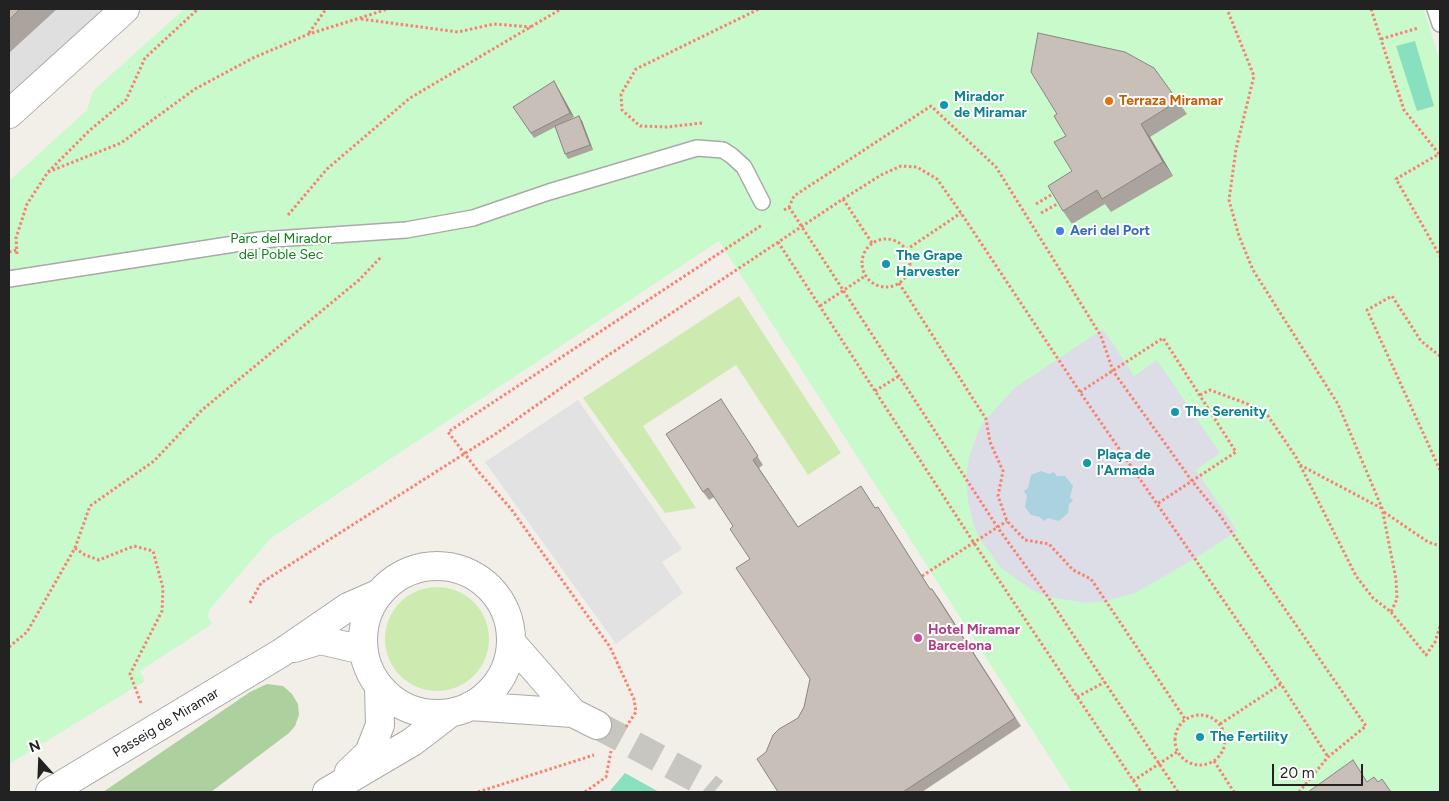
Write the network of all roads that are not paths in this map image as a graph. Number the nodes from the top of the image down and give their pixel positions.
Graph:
1 (125, 9) edge
2 (1435, 9) edge
3 (1440, 24) edge
4 (9, 114) edge
5 (762, 202) dead end
6 (13, 278) edge
7 (380, 593) junction
8 (511, 642) junction
9 (363, 650) junction
10 (281, 653) junction
11 (379, 687) junction
12 (460, 710) junction
13 (50, 792) edge

1 - 4 street
2 - 3 lane
5 - 6 lane
7 - 8 street
7 - 9 street
7 - 10 street, Passeig de Miramar
8 - 12 street
8 - 12 street
9 - 10 street, Passeig de Miramar
9 - 11 street
10 - 13 street, Passeig de Miramar
11 - 12 street
11 - 12 street

